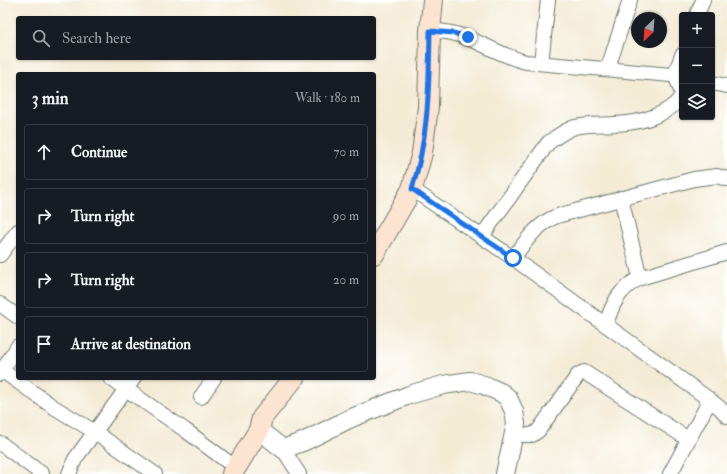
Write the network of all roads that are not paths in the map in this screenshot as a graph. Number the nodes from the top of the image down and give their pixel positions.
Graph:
1 (433, 0) edge
2 (548, 0) edge
3 (630, 0) edge
4 (703, 0) edge
5 (698, 12) edge
6 (430, 31) junction
7 (541, 63) junction
8 (608, 68) junction
9 (678, 75) edge
10 (715, 84) edge
11 (727, 86) edge
12 (679, 100) edge
13 (727, 179) edge
14 (412, 189) junction
15 (621, 198) junction
16 (16, 234) edge
17 (482, 236) junction
18 (376, 251) edge
19 (727, 252) edge
20 (0, 255) edge
21 (513, 258) junction
22 (640, 278) junction
23 (0, 304) edge
24 (16, 316) edge
25 (606, 325) junction
26 (16, 349) edge
27 (1, 371) edge
28 (118, 380) edge
29 (213, 380) edge
30 (292, 380) edge
31 (130, 383) edge
32 (201, 397) dead end
33 (710, 400) junction
34 (726, 413) edge
35 (259, 430) junction
36 (95, 432) junction
37 (514, 436) junction
38 (688, 439) junction
39 (0, 443) edge
40 (283, 449) junction
41 (234, 471) edge
42 (42, 474) edge
43 (69, 474) edge
44 (155, 474) edge
45 (299, 474) edge
46 (504, 474) edge
47 (670, 474) edge

1 - 6 main road
2 - 7 street
3 - 8 street
4 - 5 street
6 - 7 street
6 - 14 main road
7 - 8 street
8 - 9 street
10 - 11 street
12 - 17 street
13 - 15 street
14 - 17 street
14 - 18 main road
15 - 21 street
15 - 22 street
16 - 20 street
17 - 21 street
19 - 22 street
21 - 25 street
22 - 25 street
23 - 24 street
25 - 33 street
26 - 27 street
27 - 36 street
28 - 31 street
29 - 32 street
30 - 35 main road
31 - 36 street
31 - 41 street
33 - 34 street
33 - 38 street
35 - 40 street
35 - 41 main road
36 - 43 street
36 - 44 street
37 - 38 street
37 - 40 street
37 - 46 street
38 - 47 street
39 - 42 street
40 - 45 street

